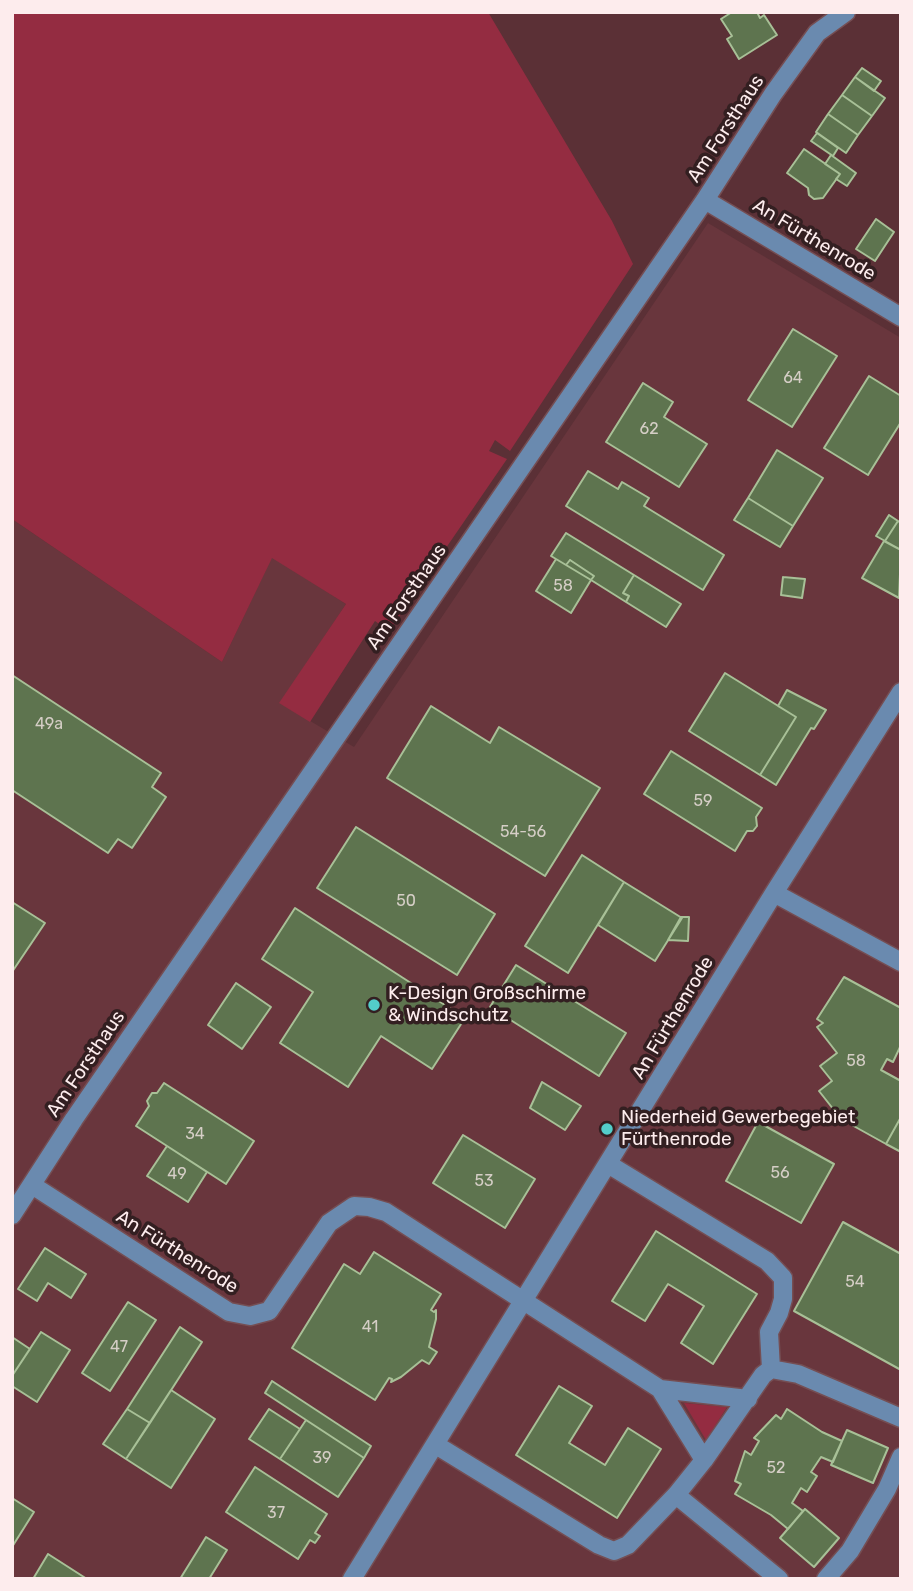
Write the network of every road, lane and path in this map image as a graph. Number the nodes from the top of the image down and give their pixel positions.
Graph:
1 (846, 12) edge
2 (705, 200) junction
3 (901, 317) edge
4 (901, 692) edge
5 (774, 893) junction
6 (901, 962) edge
7 (608, 1164) junction
8 (32, 1185) junction
9 (12, 1215) edge
10 (524, 1302) junction
11 (771, 1369) junction
12 (660, 1389) junction
13 (748, 1399) junction
14 (901, 1418) edge
15 (436, 1445) junction
16 (901, 1457) edge
17 (704, 1460) junction
18 (676, 1495) junction
19 (352, 1579) edge
20 (779, 1579) edge
21 (826, 1579) edge

1 - 2 street, Am Forsthaus
2 - 3 street, An Fürthenrode
2 - 8 street, Am Forsthaus
4 - 5 street, An Fürthenrode
5 - 6 street
5 - 7 street, An Fürthenrode
7 - 10 street, An Fürthenrode
7 - 11 street
8 - 9 street, Am Forsthaus
8 - 10 street, An Fürthenrode
10 - 12 street, An Fürthenrode
10 - 15 street, An Fürthenrode
11 - 13 street
11 - 14 street
12 - 13 street, An Fürthenrode
12 - 17 street, An Fürthenrode
13 - 17 street
15 - 18 street
15 - 19 street, An Fürthenrode
16 - 21 street
17 - 18 street
18 - 20 street

